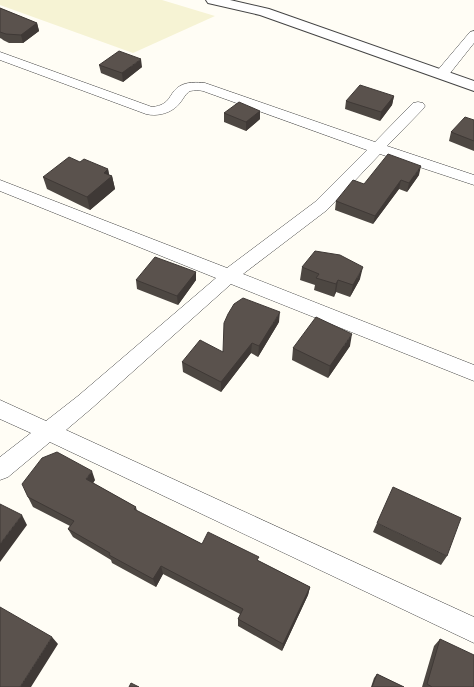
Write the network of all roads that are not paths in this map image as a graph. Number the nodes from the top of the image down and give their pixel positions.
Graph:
1 (213, 0) edge
2 (474, 35) edge
3 (0, 56) edge
4 (442, 74) junction
5 (474, 86) edge
6 (418, 106) dead end
7 (377, 148) junction
8 (474, 180) edge
9 (0, 185) edge
10 (230, 275) junction
11 (474, 373) edge
12 (0, 409) edge
13 (48, 432) junction
14 (0, 470) edge
15 (474, 630) edge

1 - 4 street
2 - 4 street
3 - 7 street
4 - 5 street
6 - 7 street
7 - 8 street
7 - 10 street
9 - 10 street
10 - 11 street
10 - 13 street
12 - 13 street
13 - 14 street
13 - 15 street

